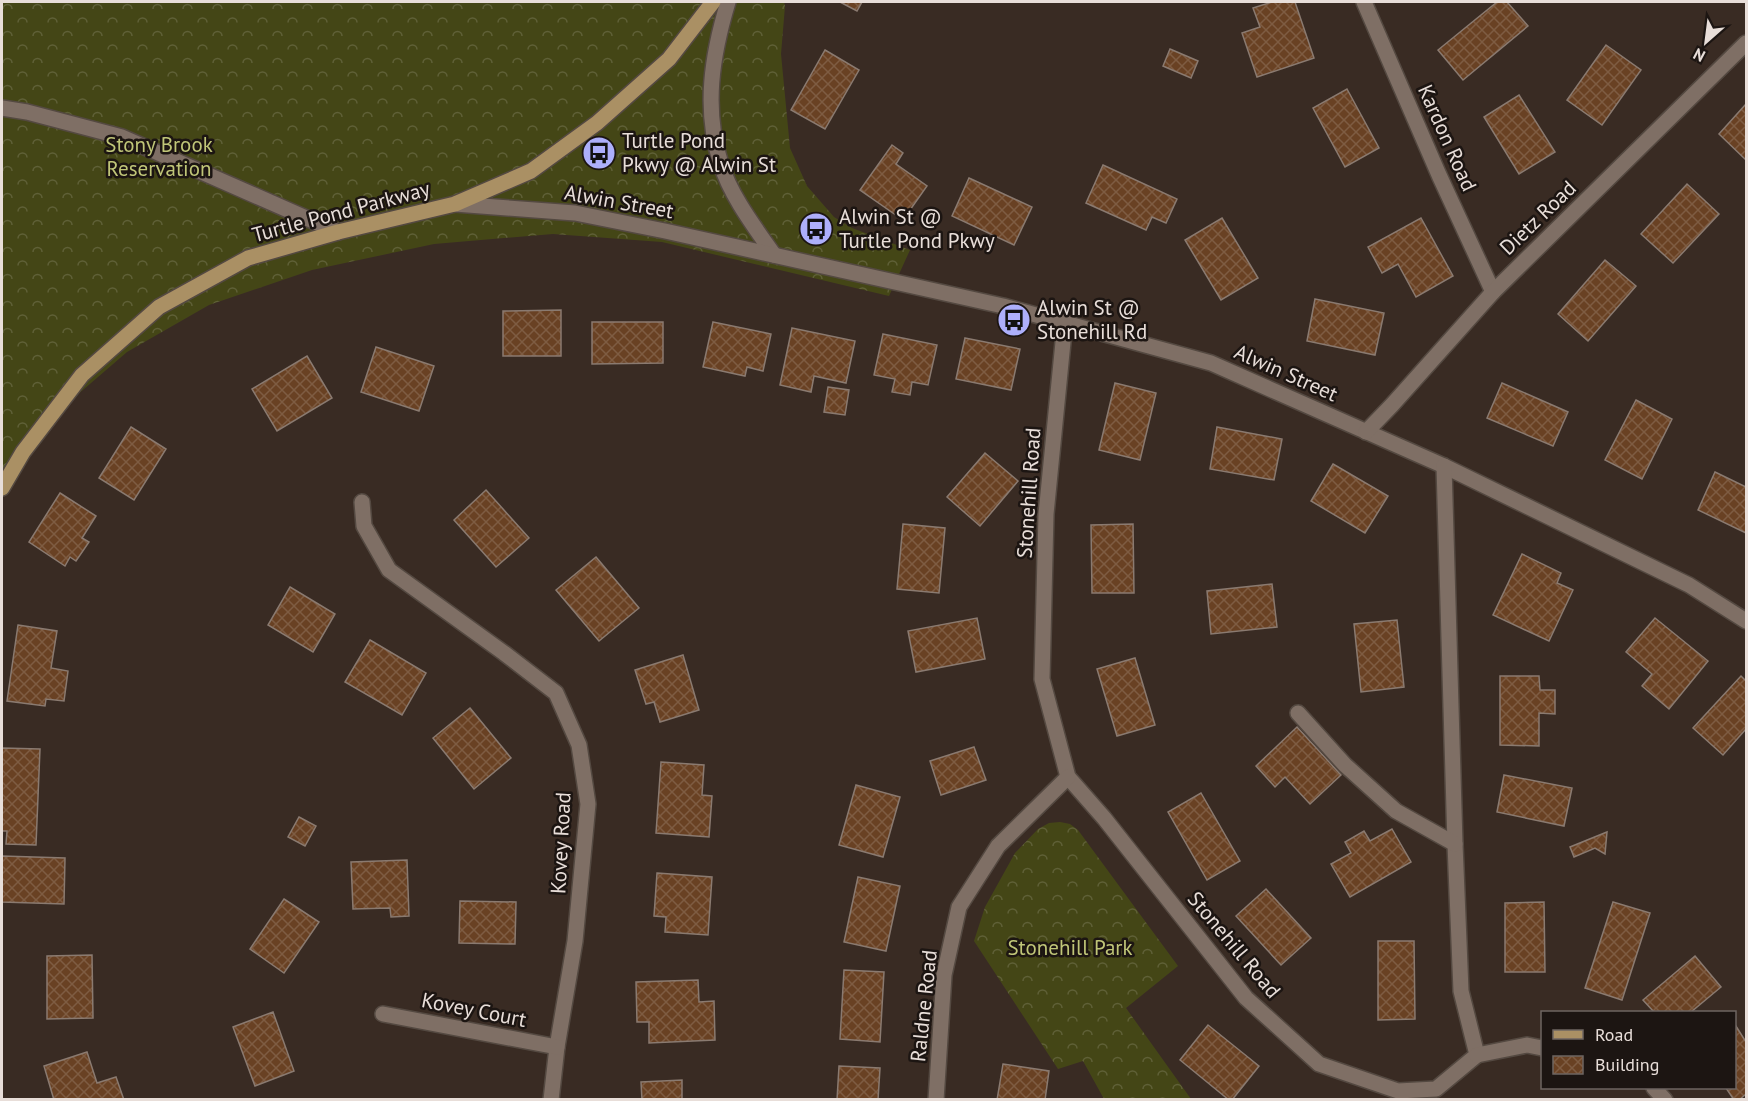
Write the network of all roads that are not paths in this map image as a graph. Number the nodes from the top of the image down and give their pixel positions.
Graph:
1 (713, 2) edge
2 (728, 2) edge
3 (1364, 2) edge
4 (1746, 43) edge
5 (2, 108) edge
6 (455, 204) junction
7 (338, 232) junction
8 (774, 255) junction
9 (1493, 292) junction
10 (1065, 322) junction
11 (1366, 432) junction
12 (1444, 466) junction
13 (2, 488) edge
14 (362, 502) dead end
15 (1746, 621) edge
16 (1298, 713) dead end
17 (1068, 777) junction
18 (1455, 844) junction
19 (383, 1014) dead end
20 (557, 1047) junction
21 (1541, 1048) edge
22 (1477, 1055) junction
23 (551, 1100) edge
24 (936, 1100) edge

1 - 6 main road, Turtle Pond Parkway
2 - 8 street
3 - 9 street, Kardon Road
4 - 9 street, Dietz Road
5 - 7 street
6 - 7 main road, Turtle Pond Parkway
6 - 8 street, Alwin Street
7 - 13 main road, Turtle Pond Parkway
8 - 10 street, Alwin Street
9 - 11 street, Dietz Road
10 - 11 street, Alwin Street
10 - 17 street, Stonehill Road
11 - 12 street, Alwin Street
12 - 15 street, Alwin Street
12 - 18 street
14 - 20 street, Kovey Road
16 - 18 street
17 - 22 street, Stonehill Road
17 - 24 street, Raldne Road
18 - 22 street
19 - 20 street, Kovey Court
20 - 23 street, Kovey Road
21 - 22 street

